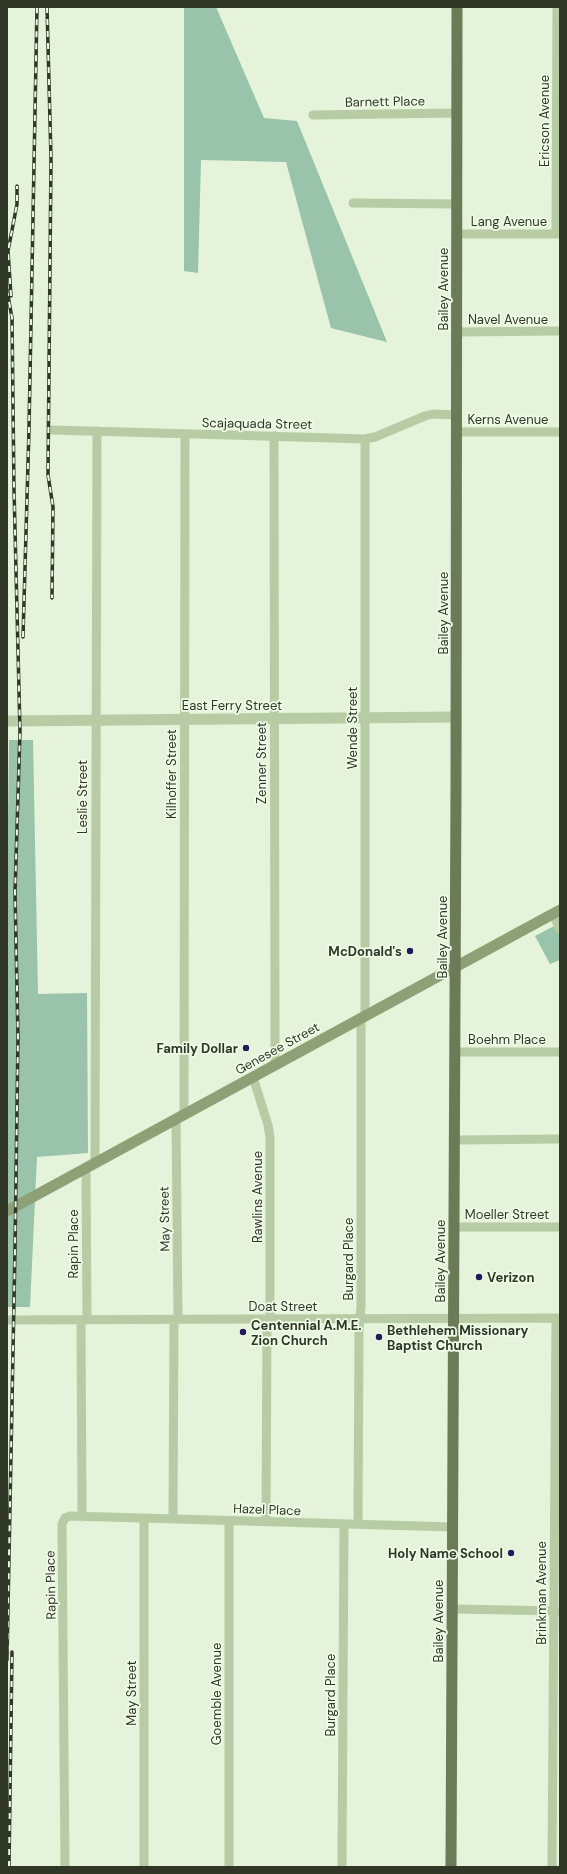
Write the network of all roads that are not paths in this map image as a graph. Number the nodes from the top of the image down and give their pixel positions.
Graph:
1 (458, 7) edge
2 (557, 7) edge
3 (457, 113) junction
4 (313, 115) dead end
5 (353, 203) dead end
6 (457, 204) junction
7 (457, 234) junction
8 (558, 234) edge
9 (560, 331) edge
10 (457, 332) junction
11 (457, 414) junction
12 (52, 430) dead end
13 (97, 431) junction
14 (457, 432) junction
15 (560, 432) edge
16 (185, 434) junction
17 (274, 436) junction
18 (365, 439) junction
19 (456, 717) junction
20 (365, 718) junction
21 (184, 719) junction
22 (274, 719) junction
23 (95, 720) junction
24 (7, 721) edge
25 (557, 912) edge
26 (560, 930) edge
27 (455, 967) junction
28 (363, 1017) junction
29 (455, 1052) junction
30 (560, 1052) edge
31 (275, 1065) junction
32 (253, 1077) junction
33 (180, 1117) junction
34 (560, 1139) edge
35 (454, 1140) junction
36 (90, 1166) junction
37 (7, 1211) edge
38 (454, 1227) junction
39 (560, 1227) edge
40 (454, 1318) junction
41 (558, 1318) edge
42 (268, 1319) junction
43 (360, 1319) junction
44 (7, 1320) edge
45 (84, 1320) junction
46 (176, 1320) junction
47 (82, 1517) junction
48 (144, 1518) junction
49 (173, 1519) junction
50 (229, 1521) junction
51 (266, 1522) junction
52 (344, 1524) junction
53 (358, 1524) junction
54 (452, 1527) junction
55 (452, 1610) junction
56 (557, 1611) edge
57 (64, 1867) edge
58 (144, 1867) edge
59 (229, 1867) edge
60 (342, 1867) edge
61 (451, 1867) edge
62 (552, 1867) edge

1 - 3 main road, Bailey Avenue
2 - 8 street, Ericson Avenue
3 - 4 street, Barnett Place
3 - 6 main road, Bailey Avenue
5 - 6 street
6 - 7 main road, Bailey Avenue
7 - 8 street, Lang Avenue
7 - 10 main road, Bailey Avenue
9 - 10 street, Navel Avenue
10 - 11 main road, Bailey Avenue
11 - 14 main road, Bailey Avenue
11 - 18 street, Scajaquada Street
12 - 13 street, Scajaquada Street
13 - 16 street, Scajaquada Street
13 - 23 street, Leslie Street
14 - 15 street, Kerns Avenue
14 - 19 main road, Bailey Avenue
16 - 17 street, Scajaquada Street
16 - 21 street, Kilhoffer Street
17 - 18 street, Scajaquada Street
17 - 22 street, Zenner Street
18 - 20 street, Wende Street
19 - 20 street, East Ferry Street
19 - 27 main road, Bailey Avenue
20 - 22 street, East Ferry Street
20 - 28 street, Wende Street
21 - 22 street, East Ferry Street
21 - 23 street, East Ferry Street
21 - 33 street, Kilhoffer Street
22 - 31 street, Zenner Street
23 - 24 street, East Ferry Street
23 - 36 street, Leslie Street
25 - 26 street
25 - 27 main road, Genesee Street
27 - 28 main road, Genesee Street
27 - 29 main road, Bailey Avenue
28 - 31 main road, Genesee Street
28 - 43 street, Burgard Place
29 - 30 street, Boehm Place
29 - 35 main road, Bailey Avenue
31 - 32 main road, Genesee Street
32 - 33 main road, Genesee Street
32 - 42 street, Rawlins Avenue
33 - 36 main road, Genesee Street
33 - 46 street, May Street
34 - 35 street
35 - 38 main road, Bailey Avenue
36 - 37 main road, Genesee Street
36 - 45 street, Rapin Place
38 - 39 street, Moeller Street
38 - 40 main road, Bailey Avenue
40 - 41 street, Doat Street
40 - 43 street, Doat Street
40 - 54 main road, Bailey Avenue
41 - 56 street, Brinkman Avenue
42 - 43 street, Doat Street
42 - 46 street, Doat Street
42 - 51 street
43 - 53 street, Burgard Place
44 - 45 street, Doat Street
45 - 46 street, Doat Street
45 - 47 street, Rapin Place
46 - 49 street, May Street
47 - 48 street, Hazel Place
47 - 57 street, Rapin Place
48 - 49 street, Hazel Place
48 - 58 street, May Street
49 - 50 street, Hazel Place
50 - 51 street, Hazel Place
50 - 59 street, Goemble Avenue
51 - 52 street, Hazel Place
52 - 53 street, Hazel Place
52 - 60 street, Burgard Place
53 - 54 street, Hazel Place
54 - 55 main road, Bailey Avenue
55 - 56 street
55 - 61 main road, Bailey Avenue
56 - 62 street, Brinkman Avenue

